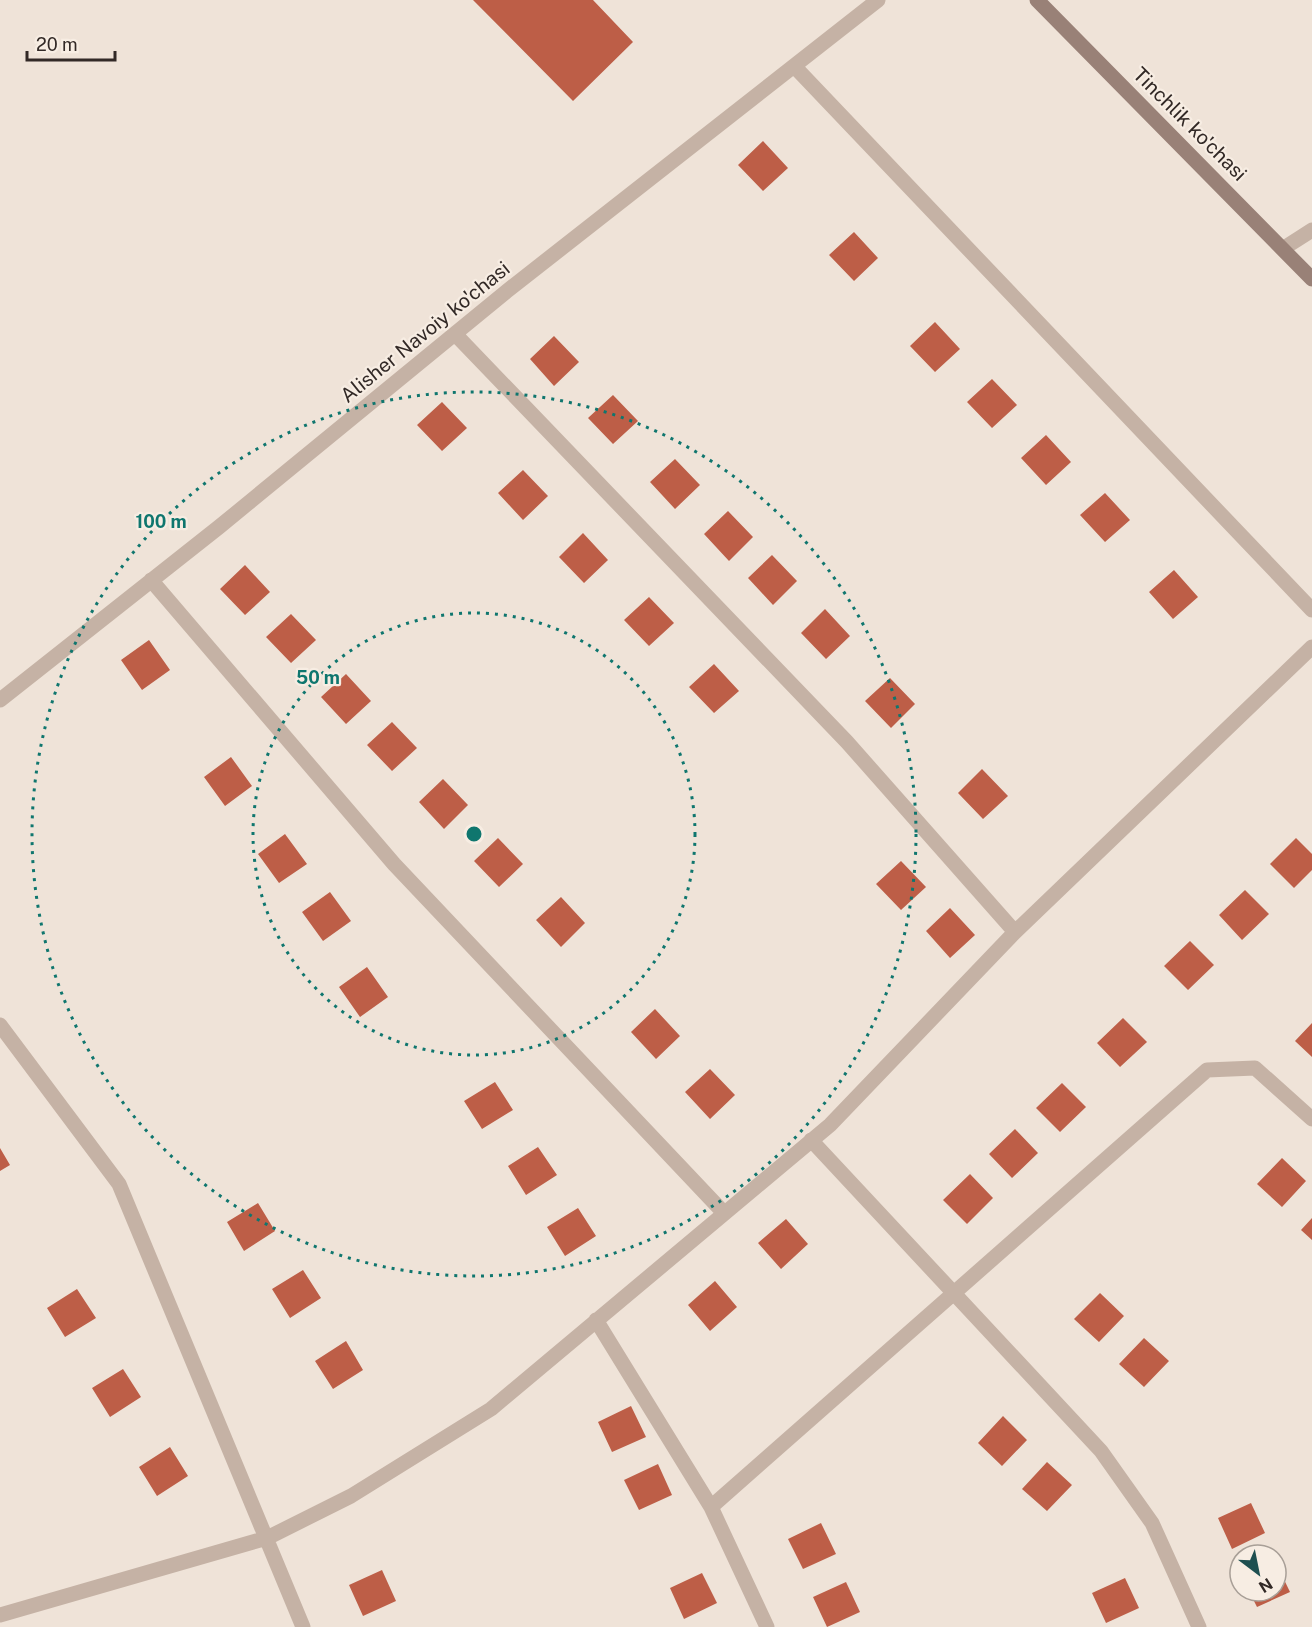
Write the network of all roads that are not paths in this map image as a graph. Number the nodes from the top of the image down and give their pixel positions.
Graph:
1 (878, 0) edge
2 (1037, 0) edge
3 (794, 66) junction
4 (1312, 230) edge
5 (1284, 248) junction
6 (1312, 279) edge
7 (455, 334) junction
8 (151, 580) junction
9 (1312, 610) edge
10 (1312, 647) edge
11 (0, 700) edge
12 (1015, 932) junction
13 (0, 1025) edge
14 (1312, 1119) edge
15 (811, 1140) junction
16 (724, 1213) junction
17 (953, 1292) junction
18 (596, 1320) junction
19 (711, 1507) junction
20 (267, 1538) junction
21 (0, 1615) edge
22 (303, 1627) edge
23 (767, 1627) edge
24 (1199, 1627) edge

1 - 3 street, Alisher Navoiy ko'chasi
2 - 5 main road, Tinchlik ko'chasi
3 - 7 street, Alisher Navoiy ko'chasi
3 - 9 street
4 - 5 street
5 - 6 main road, Tinchlik ko'chasi
7 - 8 street, Alisher Navoiy ko'chasi
7 - 12 street
8 - 11 street, Alisher Navoiy ko'chasi
8 - 16 street
10 - 12 street
12 - 15 street
13 - 20 street
14 - 17 street
15 - 16 street
15 - 17 street
16 - 18 street
17 - 19 street
17 - 24 street
18 - 19 street
18 - 20 street
19 - 23 street
20 - 21 street
20 - 22 street

